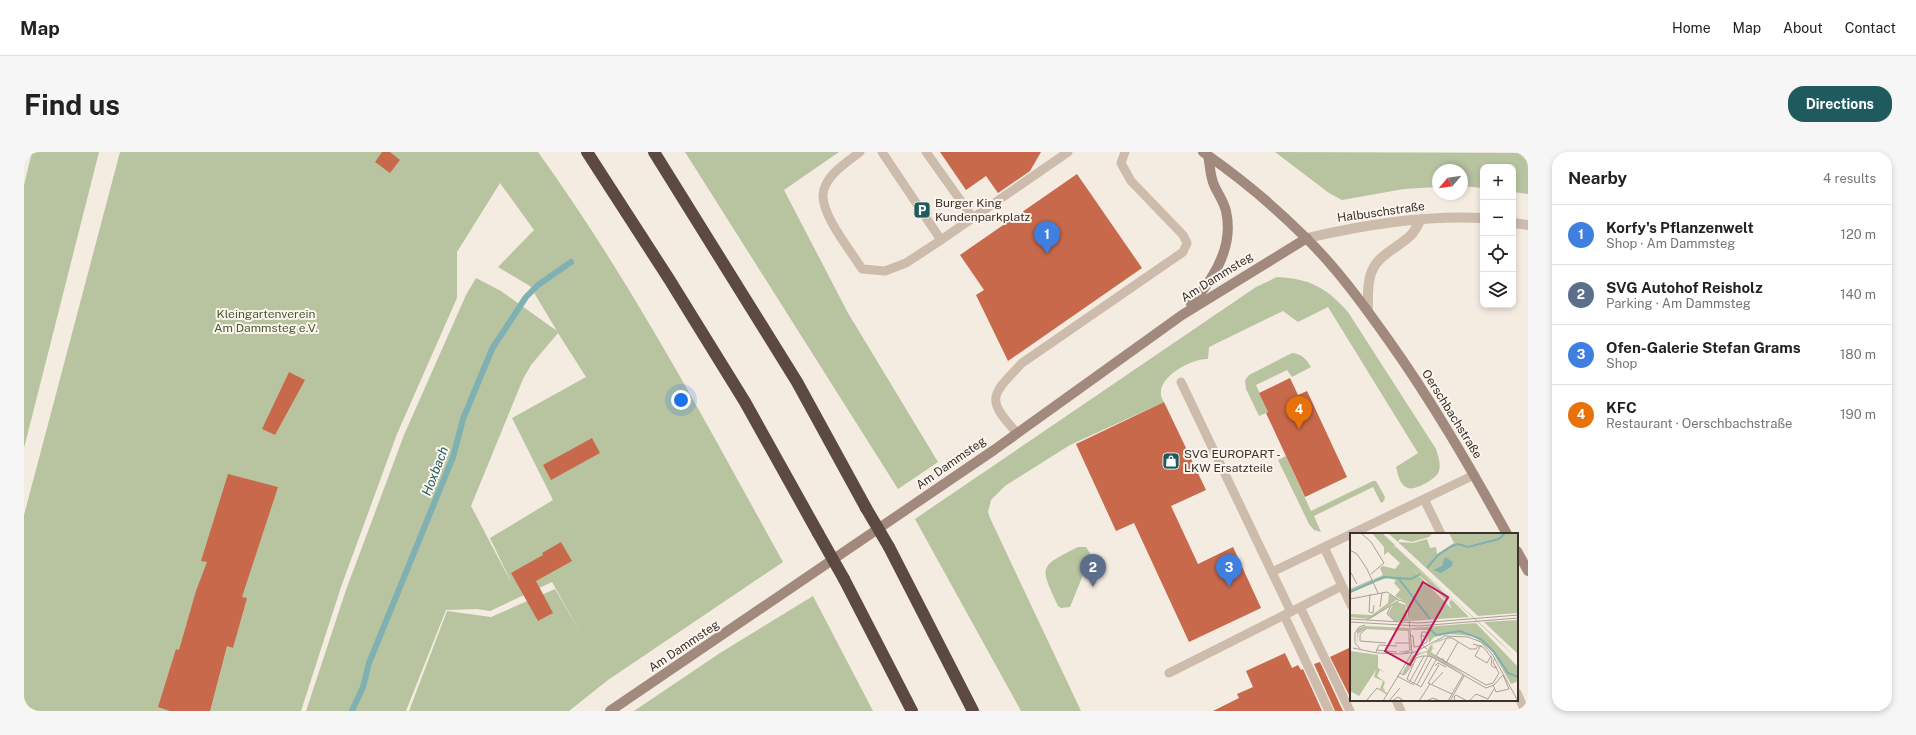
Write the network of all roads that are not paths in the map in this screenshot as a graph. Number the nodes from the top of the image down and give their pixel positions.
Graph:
1 (587, 152) edge
2 (654, 152) edge
3 (860, 152) edge
4 (882, 152) edge
5 (926, 152) edge
6 (1068, 152) edge
7 (1125, 152) edge
8 (1205, 154) edge
9 (973, 218) junction
10 (1480, 218) edge
11 (1421, 219) junction
12 (1516, 223) edge
13 (1528, 225) edge
14 (1306, 238) junction
15 (941, 240) junction
16 (1368, 311) junction
17 (1182, 315) junction
18 (1182, 382) dead end
19 (1017, 433) junction
20 (1474, 475) junction
21 (1424, 499) junction
22 (1353, 533) edge
23 (1441, 533) edge
24 (1506, 533) edge
25 (1350, 535) edge
26 (1324, 547) junction
27 (1518, 553) edge
28 (1528, 571) edge
29 (1272, 572) junction
30 (1342, 586) junction
31 (1350, 603) edge
32 (1300, 607) junction
33 (1288, 613) junction
34 (1169, 673) dead end
35 (1518, 695) edge
36 (1396, 701) edge
37 (910, 709) edge
38 (610, 711) edge
39 (973, 711) edge
40 (1329, 711) edge
41 (1350, 711) edge
42 (1401, 711) edge
43 (1525, 711) edge

1 - 37 highway, bridge
2 - 39 highway, bridge
3 - 15 lane
4 - 15 lane
5 - 9 lane
6 - 9 lane
7 - 19 lane
8 - 14 main road, Oerschbachstraße
8 - 17 main road
9 - 15 lane
10 - 11 street, Halbuschstraße
11 - 14 street, Halbuschstraße
11 - 16 street
12 - 13 street
14 - 16 main road, Oerschbachstraße
14 - 17 main road, Am Dammsteg
16 - 20 main road, Oerschbachstraße
17 - 19 main road, Am Dammsteg
18 - 29 lane
19 - 38 main road, Am Dammsteg
20 - 21 lane
20 - 24 main road, Oerschbachstraße
21 - 22 lane
21 - 23 lane
25 - 26 lane
26 - 29 lane
26 - 30 lane
27 - 28 main road
29 - 33 lane
30 - 31 lane
30 - 32 lane
32 - 33 lane
32 - 41 lane
33 - 34 lane
33 - 40 lane
35 - 43 lane
36 - 42 lane

